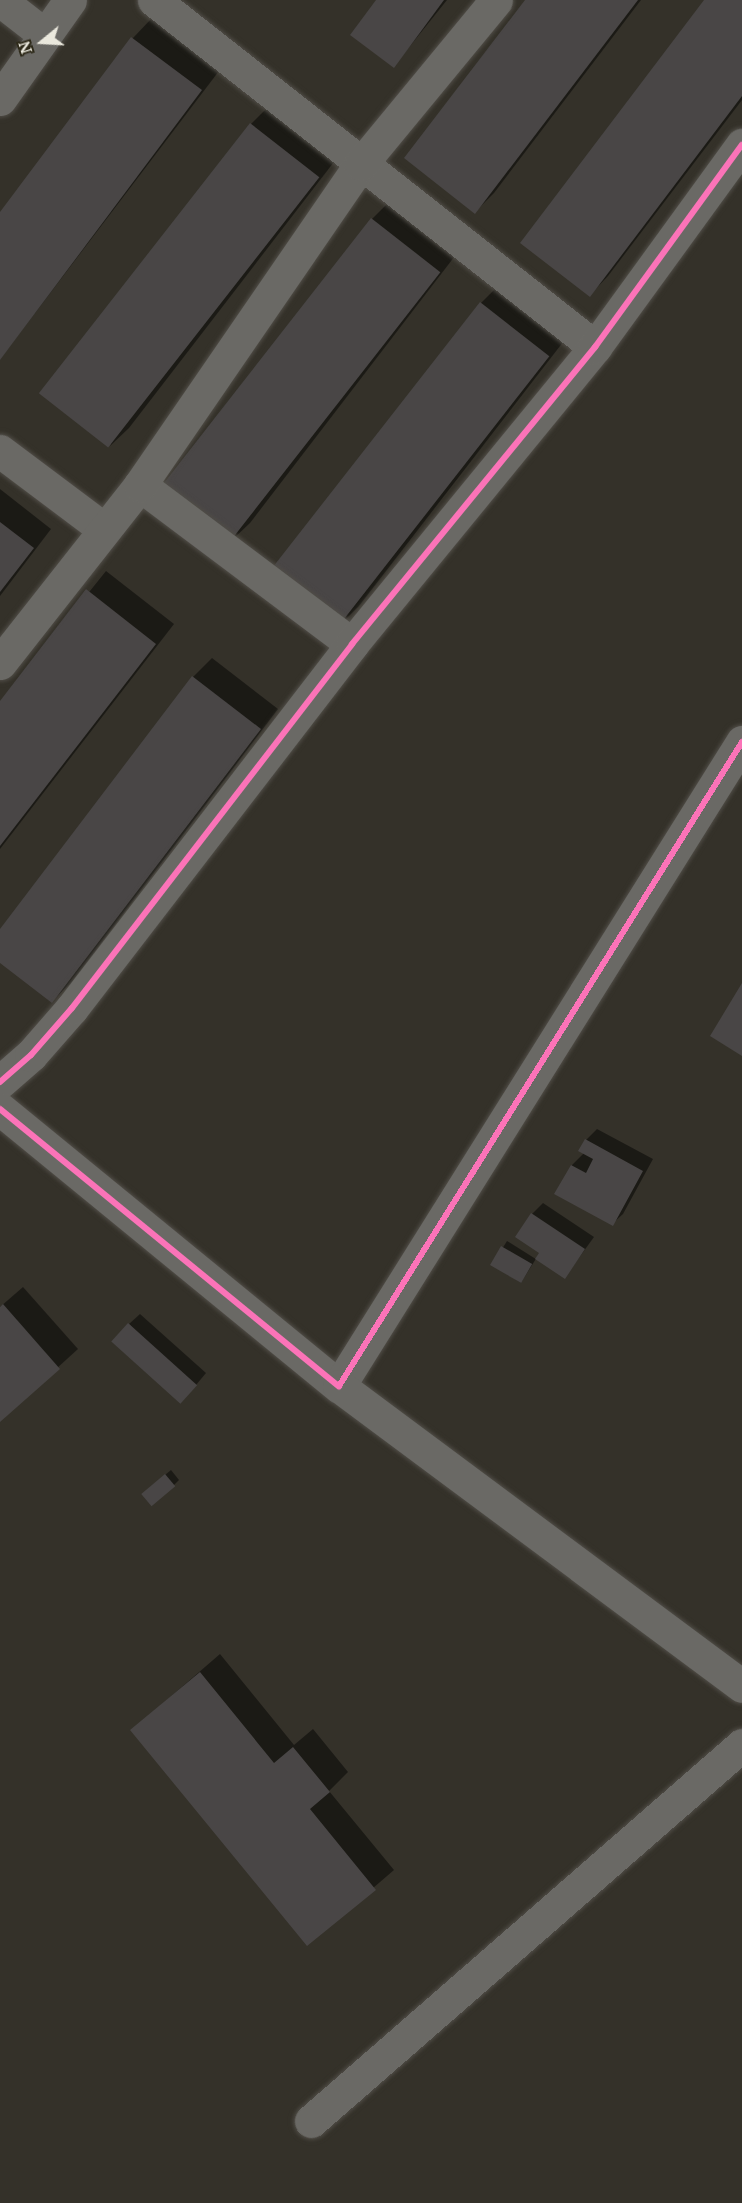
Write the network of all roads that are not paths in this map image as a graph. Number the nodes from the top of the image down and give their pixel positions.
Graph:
1 (0, 0) edge
2 (70, 0) edge
3 (154, 0) edge
4 (496, 0) edge
5 (45, 35) junction
6 (0, 99) edge
7 (742, 145) edge
8 (361, 164) junction
9 (595, 347) junction
10 (0, 452) edge
11 (140, 485) junction
12 (104, 529) junction
13 (352, 644) junction
14 (0, 663) edge
15 (742, 742) edge
16 (0, 1082) edge
17 (0, 1109) edge
18 (339, 1386) junction
19 (742, 1686) edge
20 (742, 1745) edge
21 (312, 2121) dead end

1 - 5 street
2 - 5 street
3 - 8 street
4 - 8 street
5 - 6 street
7 - 9 street
8 - 9 street
8 - 11 street
9 - 13 street
10 - 12 street
11 - 12 street
11 - 13 street
12 - 14 street
13 - 16 street
15 - 18 street
17 - 18 street
18 - 19 street
20 - 21 street

